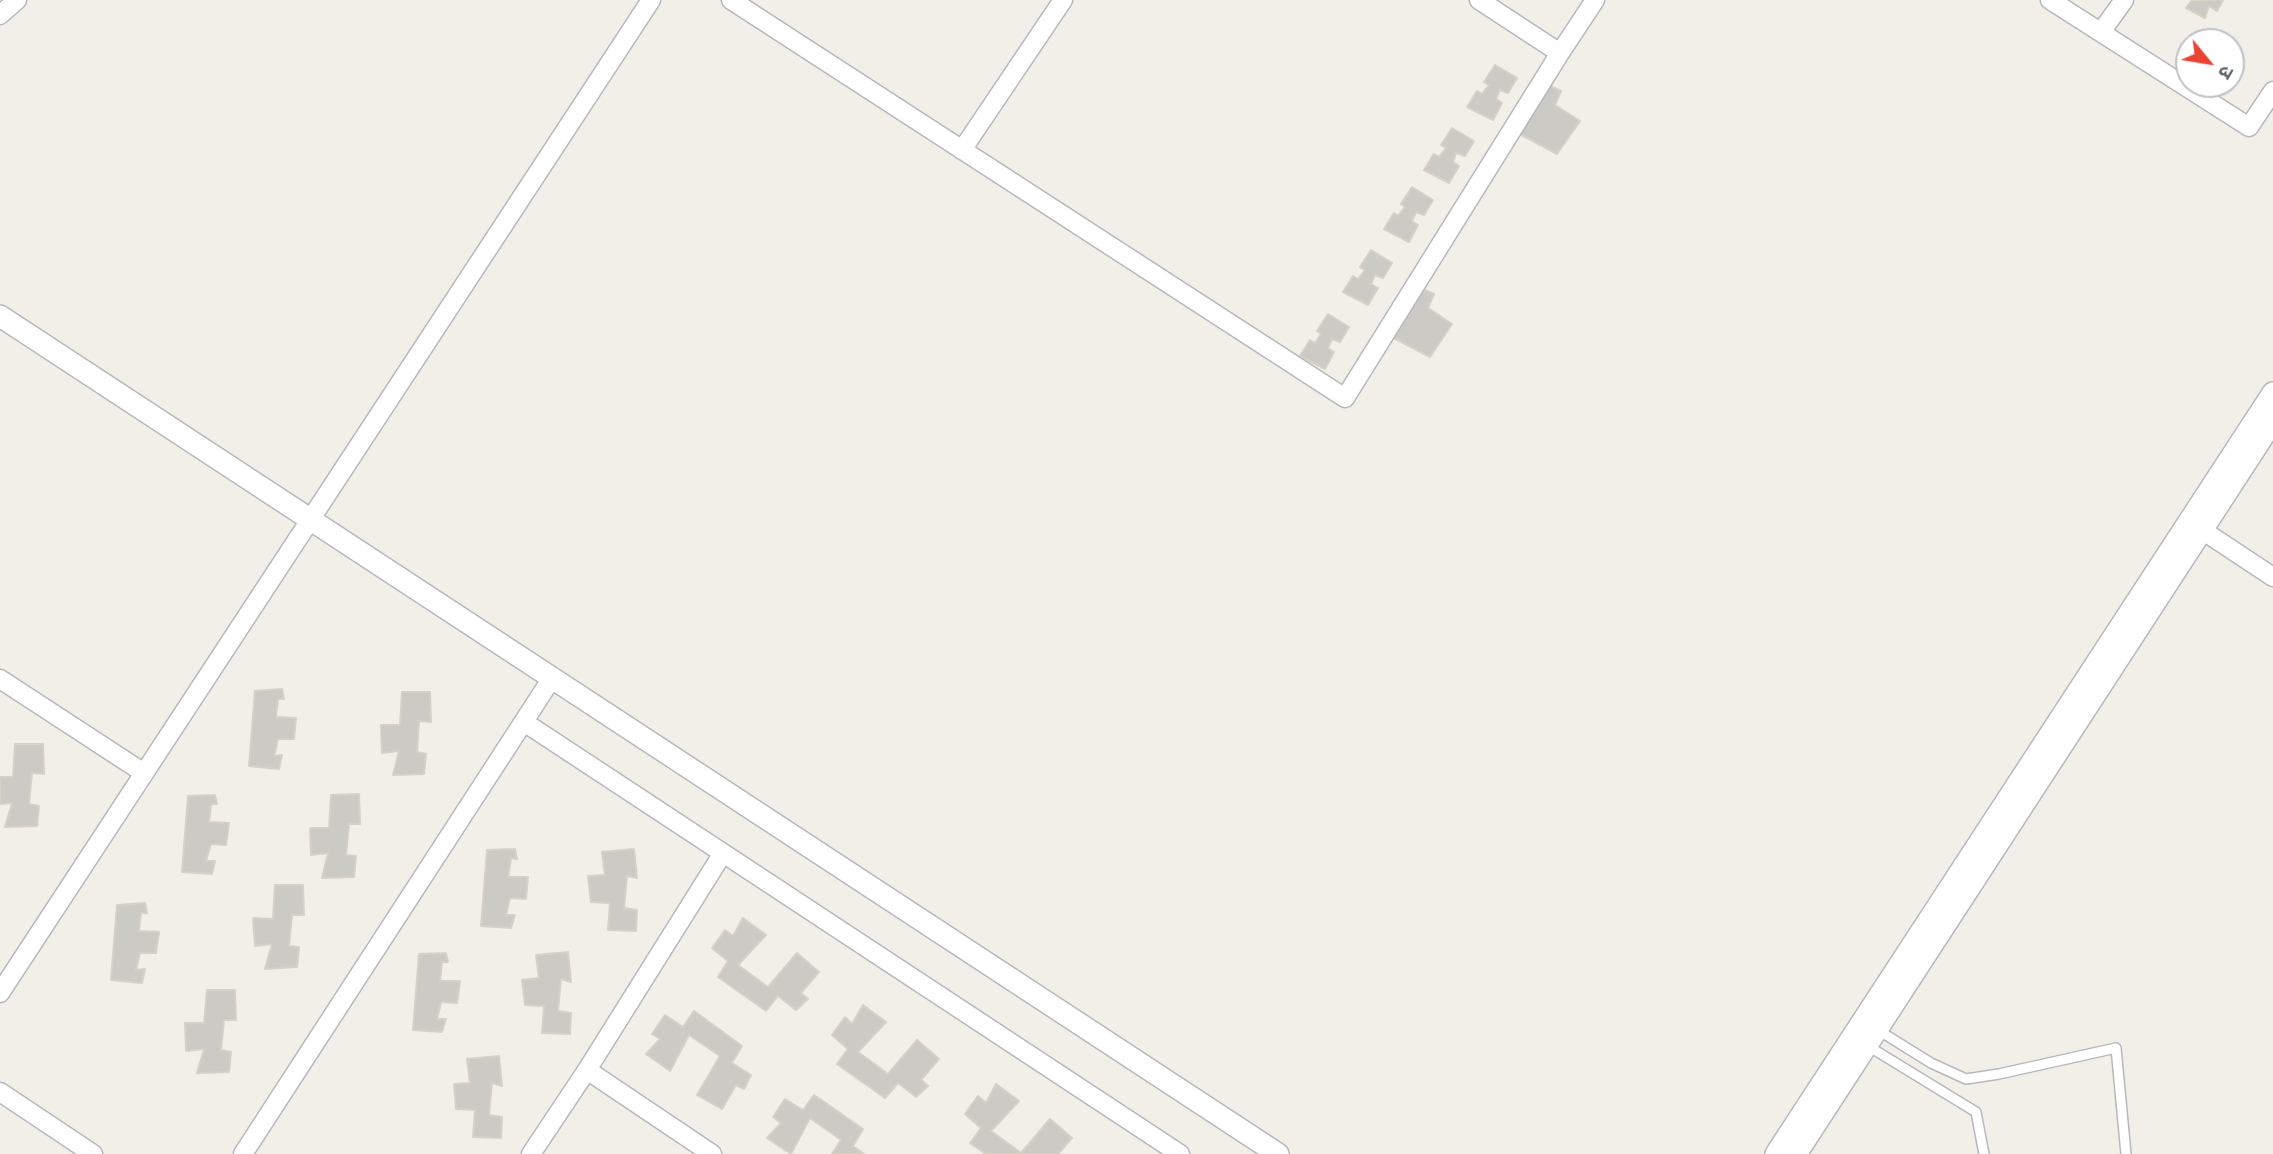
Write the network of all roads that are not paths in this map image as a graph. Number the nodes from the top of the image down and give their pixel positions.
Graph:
1 (17, 0) edge
2 (651, 0) edge
3 (731, 0) edge
4 (1063, 0) edge
5 (1479, 0) edge
6 (1595, 0) edge
7 (2050, 0) edge
8 (2124, 0) edge
9 (0, 15) edge
10 (2101, 32) junction
11 (1560, 53) junction
12 (2273, 91) edge
13 (962, 150) junction
14 (0, 317) edge
15 (2273, 393) edge
16 (2273, 421) edge
17 (310, 520) junction
18 (2202, 530) junction
19 (2273, 577) edge
20 (552, 678) junction
21 (0, 679) edge
22 (524, 722) junction
23 (144, 773) junction
24 (723, 853) junction
25 (0, 993) edge
26 (1872, 1037) junction
27 (587, 1070) junction
28 (0, 1092) edge
29 (93, 1154) edge
30 (243, 1154) edge
31 (531, 1154) edge
32 (712, 1154) edge
33 (1180, 1154) edge
34 (1278, 1154) edge
35 (1776, 1154) edge
36 (1796, 1154) edge
37 (1984, 1154) edge
38 (2126, 1154) edge

1 - 9 street
2 - 17 street
3 - 13 street
4 - 13 street
5 - 11 street
6 - 11 street
7 - 10 street
8 - 10 street
10 - 12 street
11 - 13 street
14 - 17 street
15 - 35 street
16 - 18 street
17 - 20 street
17 - 23 street
18 - 19 street
18 - 26 street
20 - 22 street
20 - 34 street
21 - 23 street
22 - 24 street
22 - 30 street
23 - 25 street
24 - 27 street
24 - 33 street
26 - 36 street
26 - 37 lane
26 - 38 lane
27 - 31 street
27 - 32 street
28 - 29 street

